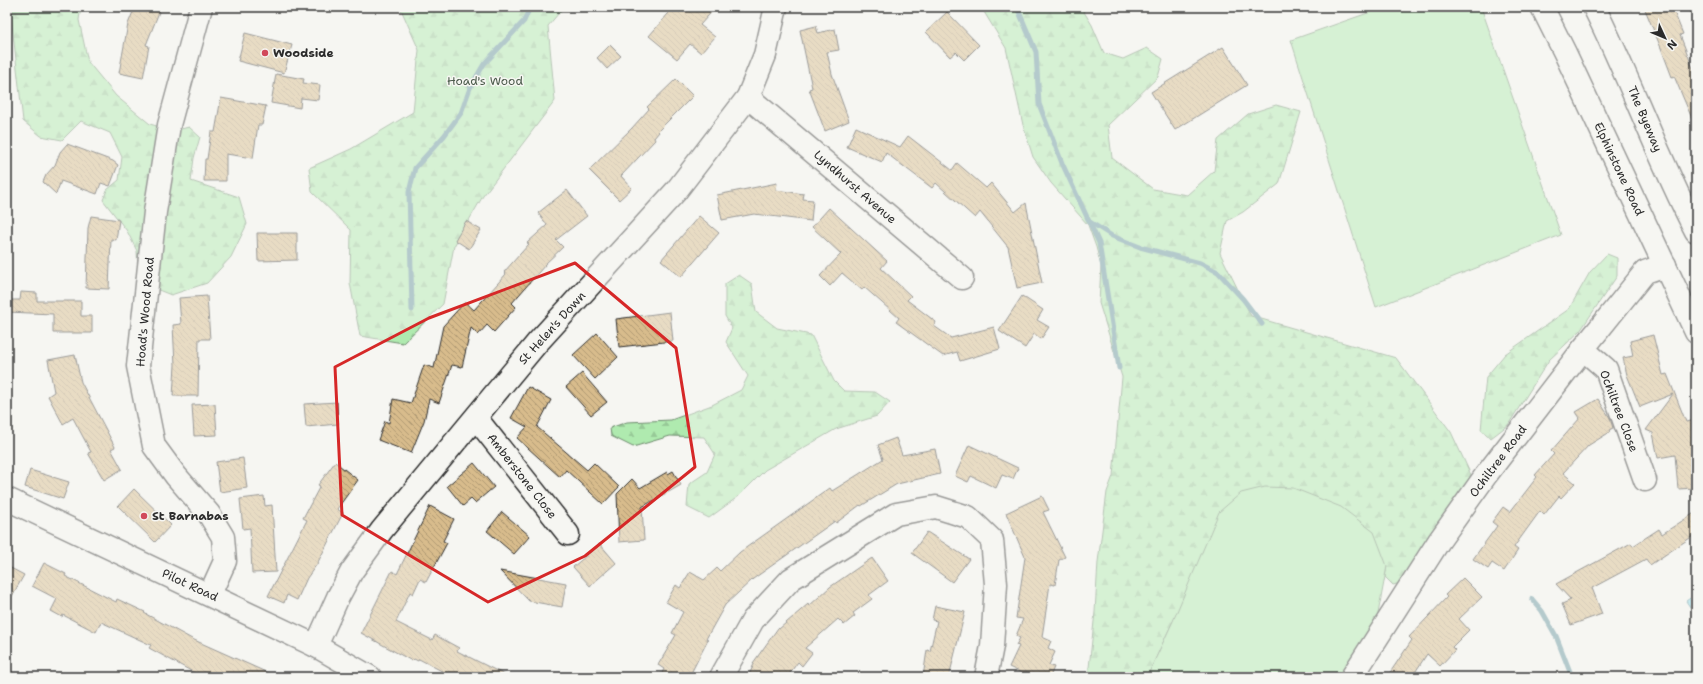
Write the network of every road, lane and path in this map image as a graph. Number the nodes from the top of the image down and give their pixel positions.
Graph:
1 (201, 7) edge
2 (776, 7) edge
3 (1542, 7) edge
4 (1594, 7) edge
5 (748, 97) junction
6 (1696, 231) edge
7 (1665, 265) junction
8 (962, 278) dead end
9 (1696, 332) edge
10 (1583, 349) junction
11 (476, 418) junction
12 (1645, 480) dead end
13 (7, 499) edge
14 (568, 534) dead end
15 (210, 594) junction
16 (316, 646) junction
17 (370, 677) edge
18 (721, 677) edge
19 (986, 677) edge
20 (1352, 677) edge

1 - 15 street, Hoad's Wood Road
2 - 5 street, St Helen's Down
3 - 7 street, Elphinstone Road
4 - 6 street, The Byeway
5 - 8 street, Lyndhurst Avenue
5 - 11 street, St Helen's Down
7 - 9 street, Elphinstone Road
7 - 10 street, Ochiltree Road
10 - 12 street, Ochiltree Close
10 - 20 street, Ochiltree Road
11 - 14 street, Amberstone Close
11 - 16 street, St Helen's Down
13 - 15 street, Pilot Road
15 - 16 street, Pilot Road
16 - 17 street, Pilot Road
18 - 19 street

